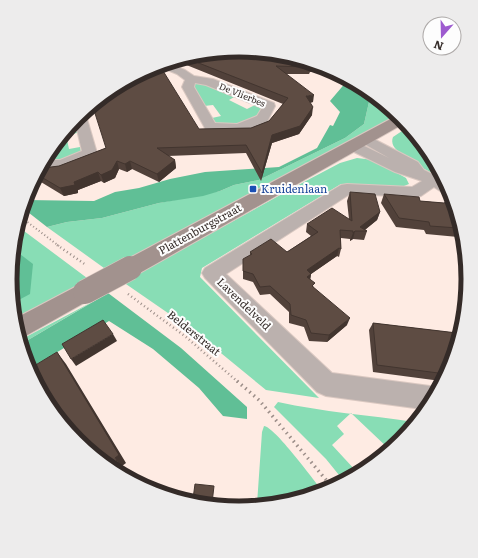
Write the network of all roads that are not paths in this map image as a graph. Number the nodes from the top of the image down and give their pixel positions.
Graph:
1 (171, 68) edge
2 (190, 79) junction
3 (82, 122) edge
4 (396, 122) edge
5 (359, 143) junction
6 (49, 165) edge
7 (434, 181) edge
8 (22, 327) edge
9 (427, 398) edge

1 - 2 street, De Vlierbes
2 - 2 street, De Vlierbes
3 - 6 street
4 - 5 street, Plattenburgstraat
5 - 7 street
5 - 8 street, Plattenburgstraat, bridge
7 - 9 street, Lavendelveld

